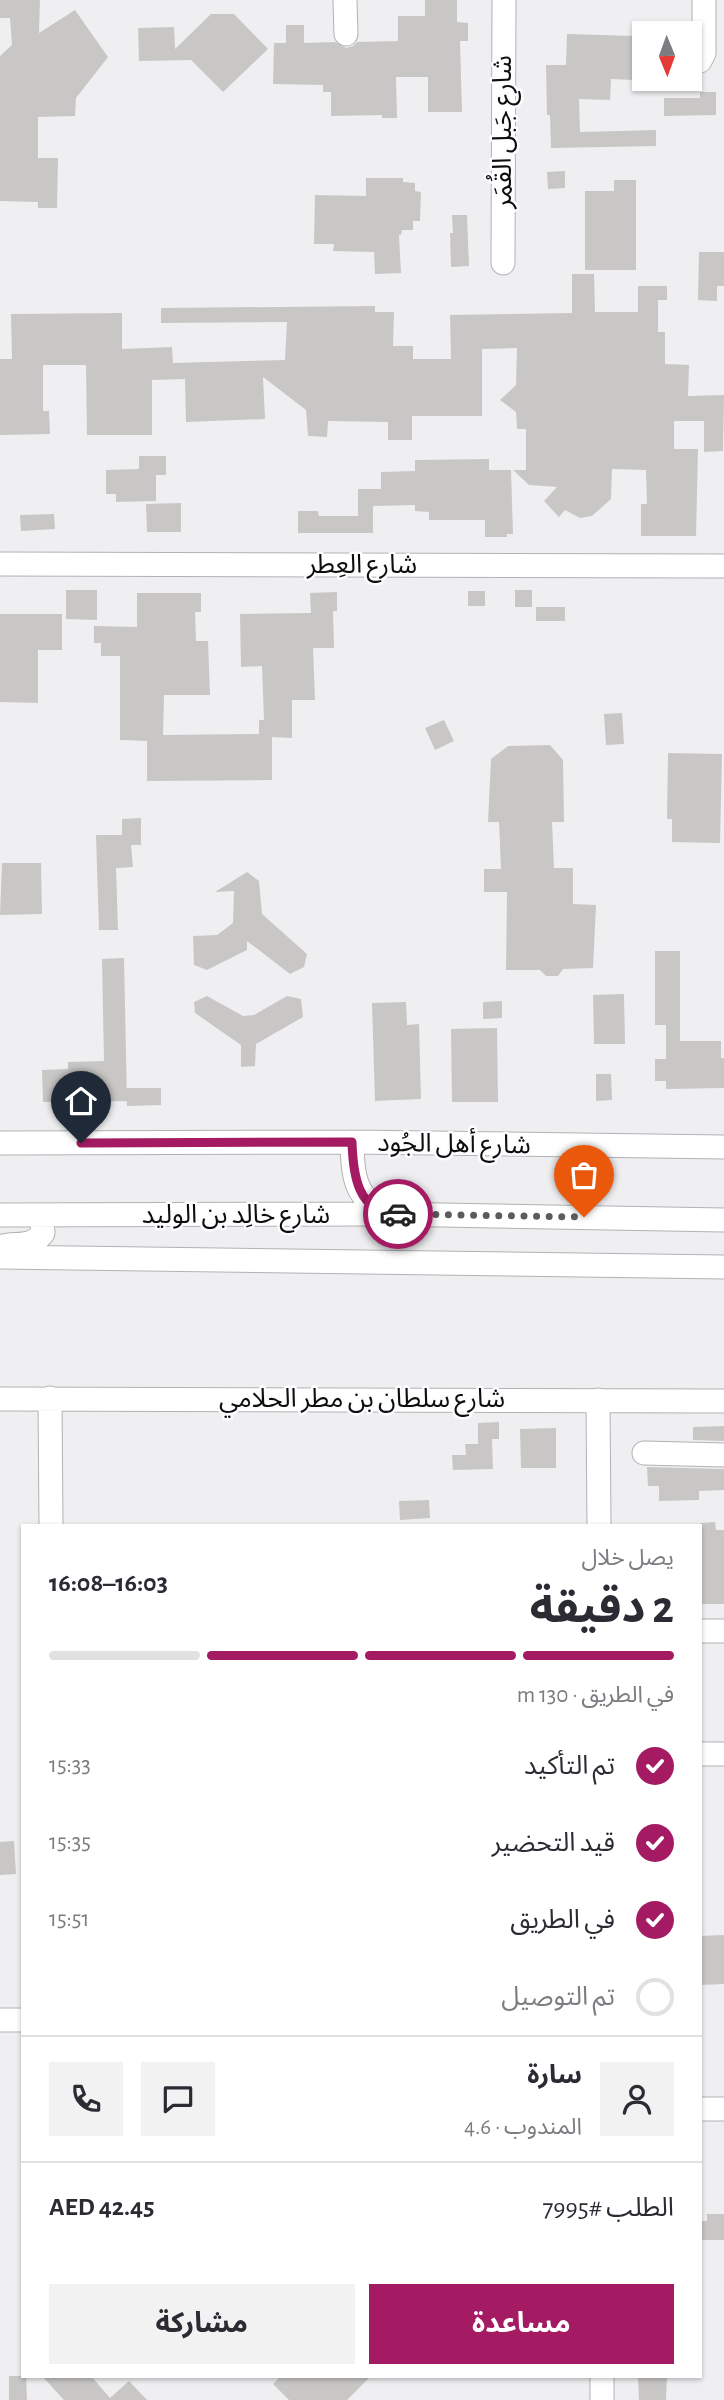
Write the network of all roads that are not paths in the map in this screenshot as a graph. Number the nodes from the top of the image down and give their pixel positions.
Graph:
1 (345, 0) edge
2 (503, 0) edge
3 (704, 0) edge
4 (346, 34) dead end
5 (702, 57) edge
6 (503, 263) dead end
7 (0, 564) edge
8 (724, 566) edge
9 (352, 1142) junction
10 (0, 1143) edge
11 (724, 1147) edge
12 (353, 1170) junction
13 (388, 1214) junction
14 (0, 1215) edge
15 (41, 1215) junction
16 (317, 1216) junction
17 (724, 1220) edge
18 (0, 1247) edge
19 (0, 1257) edge
20 (724, 1267) edge
21 (50, 1398) junction
22 (0, 1399) edge
23 (598, 1400) junction
24 (724, 1401) edge
25 (644, 1453) dead end
26 (724, 1455) edge
27 (51, 1524) edge
28 (599, 1524) edge
29 (702, 1631) edge
30 (724, 1631) edge
31 (702, 1754) edge
32 (724, 1754) edge
33 (0, 2020) edge
34 (21, 2021) edge
35 (702, 2109) edge
36 (724, 2109) edge
37 (602, 2378) edge
38 (602, 2400) edge

1 - 4 street
2 - 6 street, شارع جَبل القُمَر
3 - 5 street
7 - 8 street, شارع العِطر
9 - 10 street, شارع أهل الجُود
9 - 11 street, شارع أهل الجُود
9 - 12 street, شارع أهل الجُود
12 - 13 street, شارع أهل الجُود
12 - 16 street, شارع أهل الجُود
13 - 16 street, شارع خالِد بن الوليد
13 - 17 street, شارع خالِد بن الوليد
14 - 15 street, شارع خالِد بن الوليد
15 - 16 street, شارع خالِد بن الوليد
15 - 18 street
19 - 20 street, شارع خالِد بن الوليد
21 - 22 street, شارع سلطان بن مطر الحلامي
21 - 23 street, شارع سلطان بن مطر الحلامي
21 - 27 street
23 - 24 street, شارع سلطان بن مطر الحلامي
23 - 28 street
25 - 26 street
29 - 30 street
31 - 32 street
33 - 34 street
35 - 36 street
37 - 38 street

